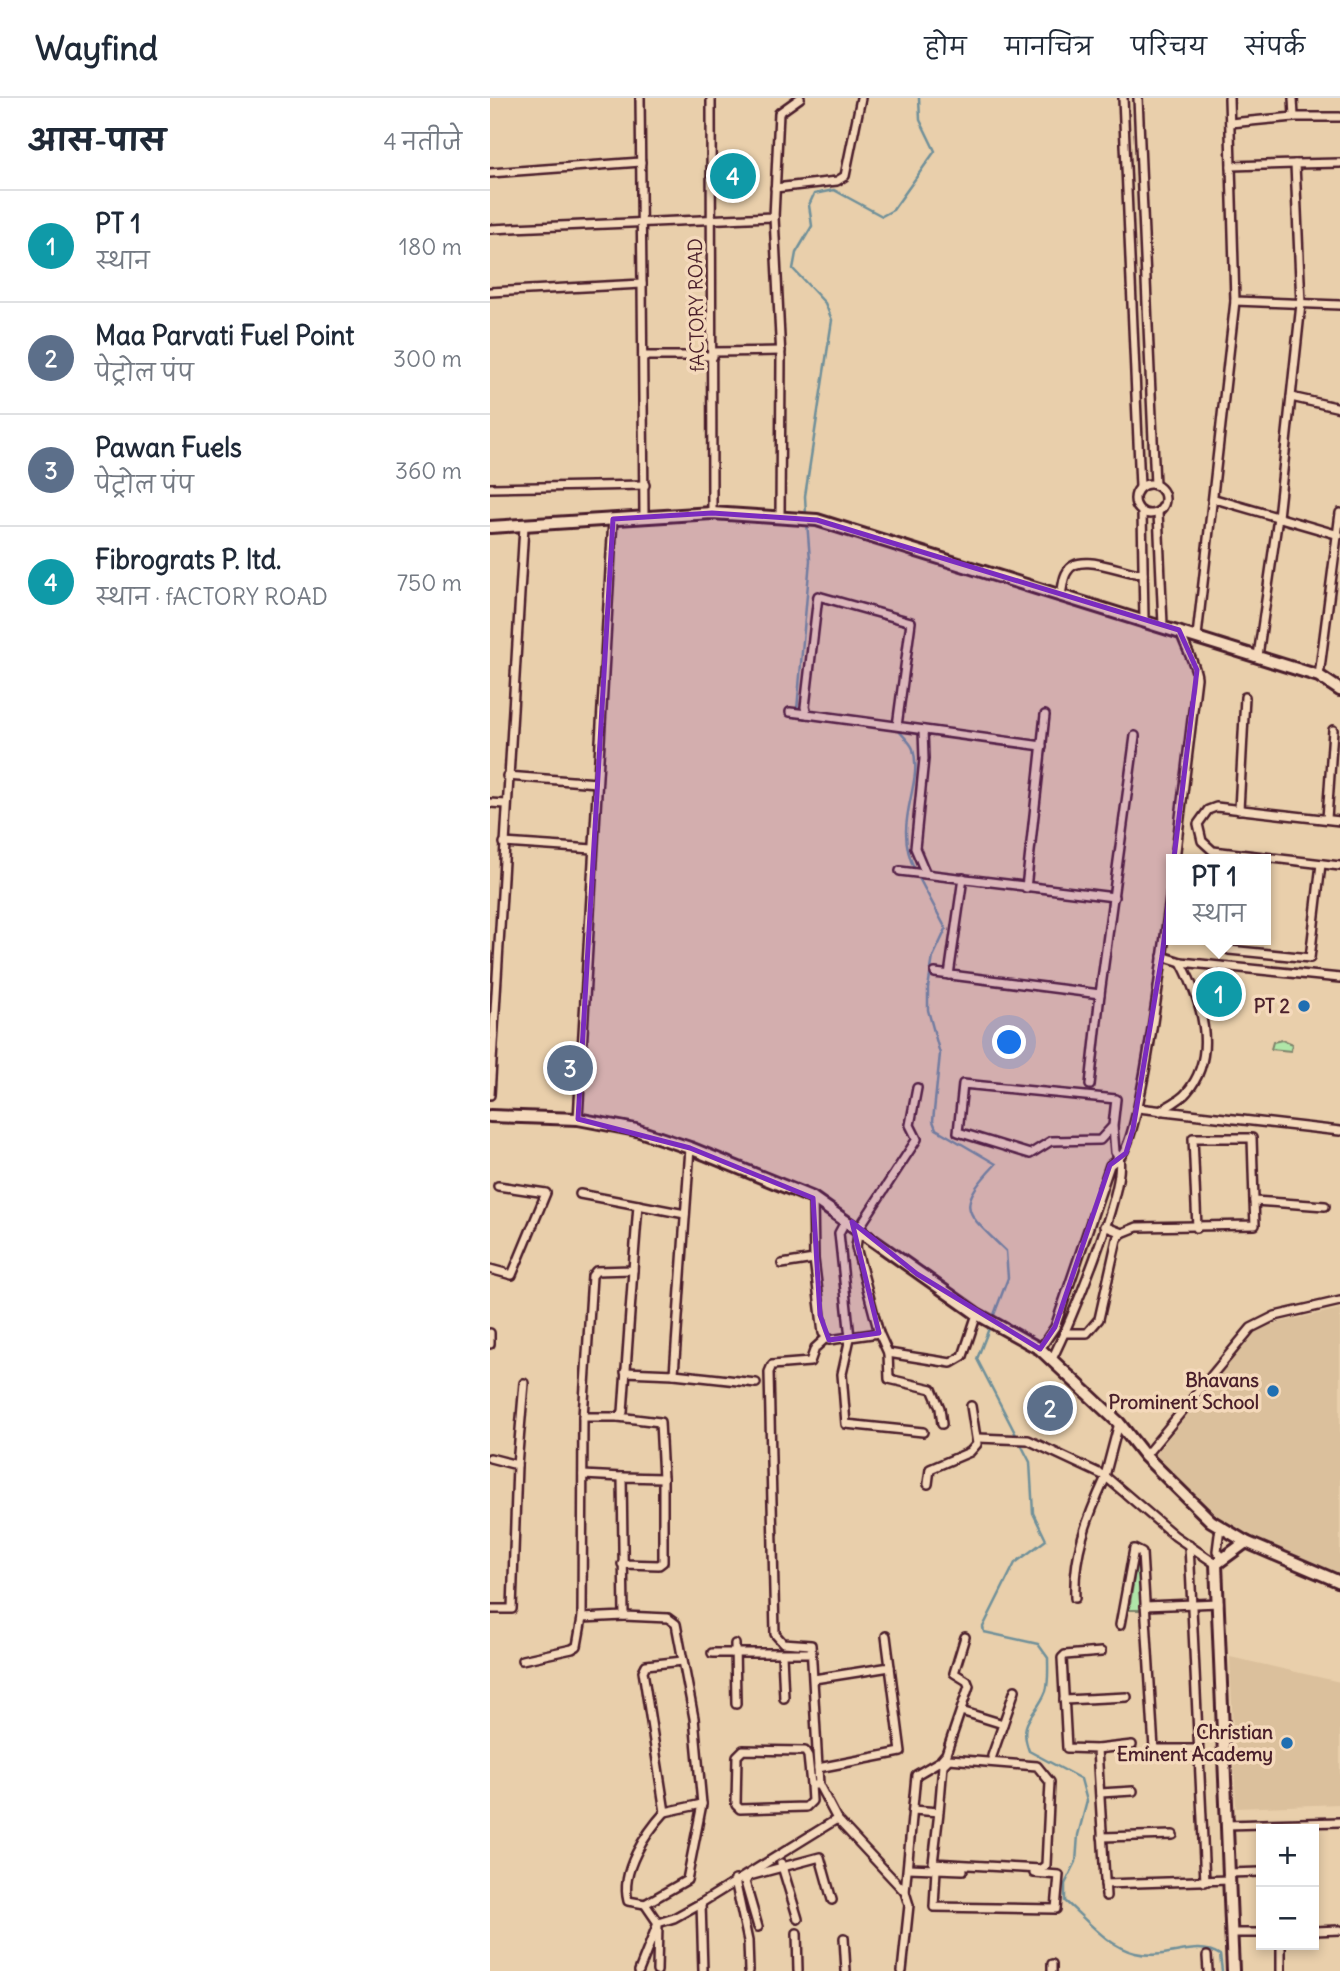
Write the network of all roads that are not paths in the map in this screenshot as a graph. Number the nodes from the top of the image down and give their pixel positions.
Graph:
1 (640, 98) edge
2 (711, 98) edge
3 (800, 98) edge
4 (861, 98) edge
5 (1123, 98) edge
6 (1138, 98) edge
7 (1229, 98) edge
8 (1293, 98) edge
9 (1294, 117) junction
10 (1340, 117) edge
11 (1230, 123) junction
12 (641, 162) junction
13 (1340, 163) edge
14 (1295, 164) junction
15 (1231, 166) junction
16 (490, 173) edge
17 (775, 188) junction
18 (1144, 214) junction
19 (1128, 215) junction
20 (774, 216) junction
21 (712, 217) junction
22 (641, 221) junction
23 (490, 229) edge
24 (642, 284) junction
25 (490, 292) edge
26 (1235, 301) junction
27 (1301, 303) junction
28 (1340, 305) edge
29 (781, 351) junction
30 (713, 354) junction
31 (643, 356) junction
32 (1291, 397) junction
33 (1340, 408) edge
34 (645, 485) junction
35 (1156, 485) junction
36 (1140, 487) junction
37 (490, 488) edge
38 (1215, 499) junction
39 (1142, 512) junction
40 (1158, 512) junction
41 (712, 513) junction
42 (1340, 513) edge
43 (644, 515) junction
44 (780, 516) junction
45 (1278, 517) junction
46 (613, 519) junction
47 (524, 526) junction
48 (490, 527) edge
49 (1338, 534) edge
50 (1143, 575) junction
51 (1061, 594) junction
52 (1144, 619) junction
53 (1163, 625) junction
54 (1179, 630) junction
55 (1197, 636) junction
56 (1258, 656) junction
57 (1320, 676) junction
58 (1340, 690) edge
59 (1245, 698) dead end
60 (1045, 715) dead end
61 (897, 726) junction
62 (923, 730) junction
63 (1333, 730) dead end
64 (1135, 736) dead end
65 (1042, 746) junction
66 (508, 776) junction
67 (597, 783) junction
68 (490, 803) edge
69 (506, 804) junction
70 (1239, 810) junction
71 (1327, 819) junction
72 (1180, 821) junction
73 (1340, 821) edge
74 (1198, 824) junction
75 (503, 844) junction
76 (593, 849) junction
77 (1176, 854) edge
78 (1222, 854) edge
79 (1271, 860) edge
80 (1321, 864) junction
81 (1340, 866) edge
82 (900, 871) dead end
83 (919, 873) junction
84 (963, 878) junction
85 (1026, 888) junction
86 (1114, 897) junction
87 (1166, 927) edge
88 (1223, 945) edge
89 (1162, 956) junction
90 (1181, 962) junction
91 (934, 974) dead end
92 (949, 975) junction
93 (1340, 978) edge
94 (1100, 993) junction
95 (1090, 1085) dead end
96 (917, 1088) dead end
97 (490, 1096) edge
98 (1138, 1108) junction
99 (1160, 1111) junction
100 (490, 1116) edge
101 (578, 1119) junction
102 (1113, 1126) junction
103 (1340, 1131) edge
104 (690, 1148) junction
105 (1119, 1158) junction
106 (498, 1186) dead end
107 (580, 1194) dead end
108 (813, 1198) junction
109 (1254, 1201) junction
110 (638, 1205) junction
111 (1325, 1206) dead end
112 (685, 1214) junction
113 (846, 1220) junction
114 (1104, 1226) junction
115 (859, 1228) junction
116 (1197, 1228) junction
117 (1122, 1233) junction
118 (814, 1259) junction
119 (782, 1264) dead end
120 (490, 1269) edge
121 (633, 1270) junction
122 (1340, 1301) edge
123 (978, 1315) junction
124 (490, 1333) edge
125 (879, 1333) junction
126 (1065, 1333) junction
127 (826, 1338) junction
128 (850, 1338) junction
129 (490, 1344) edge
130 (1040, 1349) junction
131 (888, 1353) junction
132 (1052, 1359) junction
133 (625, 1372) junction
134 (674, 1374) junction
135 (524, 1383) dead end
136 (757, 1383) dead end
137 (971, 1406) dead end
138 (583, 1417) junction
139 (618, 1418) junction
140 (1119, 1423) junction
141 (942, 1424) dead end
142 (923, 1432) dead end
143 (978, 1438) junction
144 (1145, 1456) junction
145 (490, 1458) edge
146 (517, 1465) junction
147 (583, 1475) junction
148 (1105, 1477) junction
149 (622, 1478) junction
150 (663, 1478) junction
151 (928, 1484) dead end
152 (1220, 1527) junction
153 (1247, 1542) junction
154 (1189, 1545) junction
155 (1220, 1562) junction
156 (622, 1564) junction
157 (1340, 1582) edge
158 (1075, 1598) dead end
159 (1219, 1602) junction
160 (1191, 1605) junction
161 (1145, 1606) junction
162 (490, 1609) edge
163 (624, 1616) junction
164 (582, 1618) junction
165 (1120, 1625) dead end
166 (886, 1636) dead end
167 (965, 1637) dead end
168 (735, 1644) dead end
169 (1101, 1652) dead end
170 (712, 1653) dead end
171 (735, 1653) junction
172 (812, 1653) junction
173 (782, 1654) junction
174 (522, 1660) dead end
175 (683, 1661) junction
176 (890, 1667) junction
177 (814, 1679) junction
178 (1015, 1690) dead end
179 (1127, 1697) dead end
180 (784, 1698) dead end
181 (1064, 1700) junction
182 (736, 1704) dead end
183 (961, 1711) junction
184 (1003, 1724) junction
185 (1132, 1745) dead end
186 (1097, 1749) junction
187 (1197, 1749) junction
188 (992, 1756) dead end
189 (818, 1768) junction
190 (815, 1785) junction
191 (1133, 1791) dead end
192 (1100, 1793) junction
193 (702, 1804) junction
194 (913, 1810) junction
195 (665, 1812) junction
196 (939, 1812) junction
197 (838, 1819) junction
198 (1340, 1822) edge
199 (1319, 1824) edge
200 (1226, 1825) junction
201 (1256, 1825) edge
202 (1173, 1835) dead end
203 (1102, 1837) junction
204 (776, 1856) junction
205 (782, 1865) junction
206 (908, 1868) junction
207 (936, 1869) junction
208 (1256, 1873) edge
209 (1229, 1877) junction
210 (735, 1880) junction
211 (1205, 1882) junction
212 (1105, 1884) junction
213 (905, 1892) junction
214 (1106, 1896) dead end
215 (832, 1900) dead end
216 (701, 1903) junction
217 (645, 1904) junction
218 (798, 1919) dead end
219 (658, 1923) junction
220 (758, 1927) dead end
221 (1340, 1930) edge
222 (1319, 1931) edge
223 (797, 1933) dead end
224 (1232, 1933) junction
225 (1256, 1933) edge
226 (844, 1938) dead end
227 (1281, 1950) edge
228 (1207, 1956) dead end
229 (639, 1971) edge
230 (657, 1971) edge
231 (703, 1971) edge
232 (749, 1971) edge
233 (798, 1971) edge
234 (846, 1971) edge
235 (902, 1971) edge
236 (1208, 1971) edge
237 (1233, 1971) edge
238 (1281, 1971) edge

1 - 12 street
2 - 21 street, fACTORY ROAD
3 - 17 street
4 - 17 street
5 - 19 street
6 - 18 street
7 - 11 street
8 - 9 street
9 - 10 street
9 - 11 street
11 - 15 street
12 - 16 street
12 - 22 street
13 - 14 street
14 - 15 street
14 - 27 street
15 - 26 street
17 - 20 street
18 - 19 street
18 - 35 street
19 - 36 street
20 - 21 street
20 - 29 street
21 - 22 street
21 - 30 street, fACTORY ROAD
22 - 23 street
22 - 24 street
24 - 25 street
24 - 31 street
26 - 27 street
26 - 38 street
27 - 28 street
27 - 32 street
29 - 30 street
29 - 44 street
30 - 31 street
30 - 41 street, fACTORY ROAD
31 - 34 street
32 - 33 street
32 - 45 street
34 - 37 street
34 - 43 street
35 - 36 street
35 - 40 street
36 - 39 street
38 - 45 street
38 - 55 street
39 - 40 street
39 - 50 street
40 - 53 street
41 - 43 street
41 - 44 street
42 - 49 street
43 - 46 street
44 - 51 street
45 - 49 street
45 - 56 street
46 - 47 street
46 - 67 street
47 - 48 street
47 - 66 street
49 - 57 street
50 - 51 street
50 - 52 street
51 - 52 street
52 - 53 street
53 - 54 street
54 - 55 street
54 - 72 street
55 - 56 street
56 - 57 street
57 - 58 street
59 - 70 street
60 - 65 street
61 - 61 street
61 - 62 street
62 - 65 street
62 - 83 street
63 - 71 street
64 - 86 street
65 - 85 street
66 - 67 street
66 - 69 street
67 - 76 street
68 - 69 street
69 - 75 street
70 - 71 street
70 - 74 street
71 - 73 street
72 - 74 street
72 - 77 street
74 - 78 street
75 - 76 street
75 - 97 street
76 - 101 street
79 - 80 street
80 - 81 street
80 - 88 street
82 - 83 street
83 - 84 street
84 - 85 street
84 - 92 street
85 - 86 street
86 - 94 street
87 - 89 street
89 - 90 street
89 - 98 street
90 - 93 street
90 - 99 street
91 - 92 street
92 - 94 street
94 - 95 street
96 - 115 street
98 - 99 street
98 - 105 street
99 - 103 street
100 - 101 street
101 - 104 street
102 - 102 street
102 - 105 street
104 - 108 street
104 - 112 street
105 - 114 street
105 - 130 street
106 - 120 street
107 - 110 street
108 - 113 street
108 - 118 street
109 - 111 street
109 - 116 street
109 - 116 street
110 - 112 street
110 - 121 street
112 - 134 street
113 - 115 street
113 - 128 street
114 - 117 street
114 - 126 street
115 - 123 street
115 - 125 street
116 - 117 street
117 - 126 street
118 - 119 street
118 - 127 street
121 - 133 street
121 - 138 street
122 - 144 street
123 - 130 street
123 - 131 street
124 - 129 street
125 - 128 street
125 - 131 street
126 - 132 street
127 - 128 street
127 - 172 street
128 - 142 street
130 - 132 street
131 - 141 street
132 - 140 street
133 - 134 street
133 - 139 street
134 - 136 street
135 - 146 street
137 - 143 street
138 - 139 street
138 - 147 street
139 - 150 street
140 - 144 street
140 - 148 street
143 - 148 street
143 - 151 street
144 - 152 street
145 - 146 street
146 - 162 street
147 - 149 street
147 - 164 street
148 - 154 street
148 - 158 street
149 - 150 street
149 - 156 street
150 - 156 street
152 - 153 street
152 - 155 street
153 - 155 street
153 - 157 street
154 - 155 street
154 - 160 street
155 - 159 street
156 - 163 street
159 - 160 street
159 - 200 street
160 - 161 street
160 - 187 street
161 - 165 street
161 - 187 street
163 - 164 street
163 - 175 street
164 - 174 street
166 - 176 street
167 - 183 street
168 - 171 street
169 - 181 street
170 - 171 street
171 - 173 street
171 - 182 street
172 - 173 street
172 - 177 street
173 - 180 street
175 - 193 street
175 - 195 street
176 - 177 street
176 - 189 street
177 - 189 street
178 - 184 street
179 - 181 street
181 - 186 street
183 - 184 street
183 - 194 street
184 - 188 street
185 - 186 street
186 - 192 street
187 - 211 street
189 - 190 street
190 - 190 street
190 - 197 street
191 - 192 street
192 - 203 street
193 - 195 street
193 - 217 street
194 - 196 street
194 - 206 street
195 - 217 street
196 - 196 street
197 - 204 street
197 - 213 street
198 - 199 street
200 - 201 street
200 - 209 street
202 - 203 street
203 - 212 street
204 - 205 street
204 - 210 street
205 - 215 street
205 - 218 street
205 - 220 street
206 - 207 street
206 - 213 street
207 - 207 street
208 - 209 street
209 - 211 street
209 - 224 street
210 - 216 street
210 - 232 street
211 - 212 street
212 - 214 street
213 - 235 street
216 - 219 street
216 - 231 street
217 - 219 street
219 - 229 street
219 - 230 street
221 - 222 street
223 - 233 street
224 - 225 street
224 - 237 street
226 - 234 street
227 - 238 street
228 - 236 street

